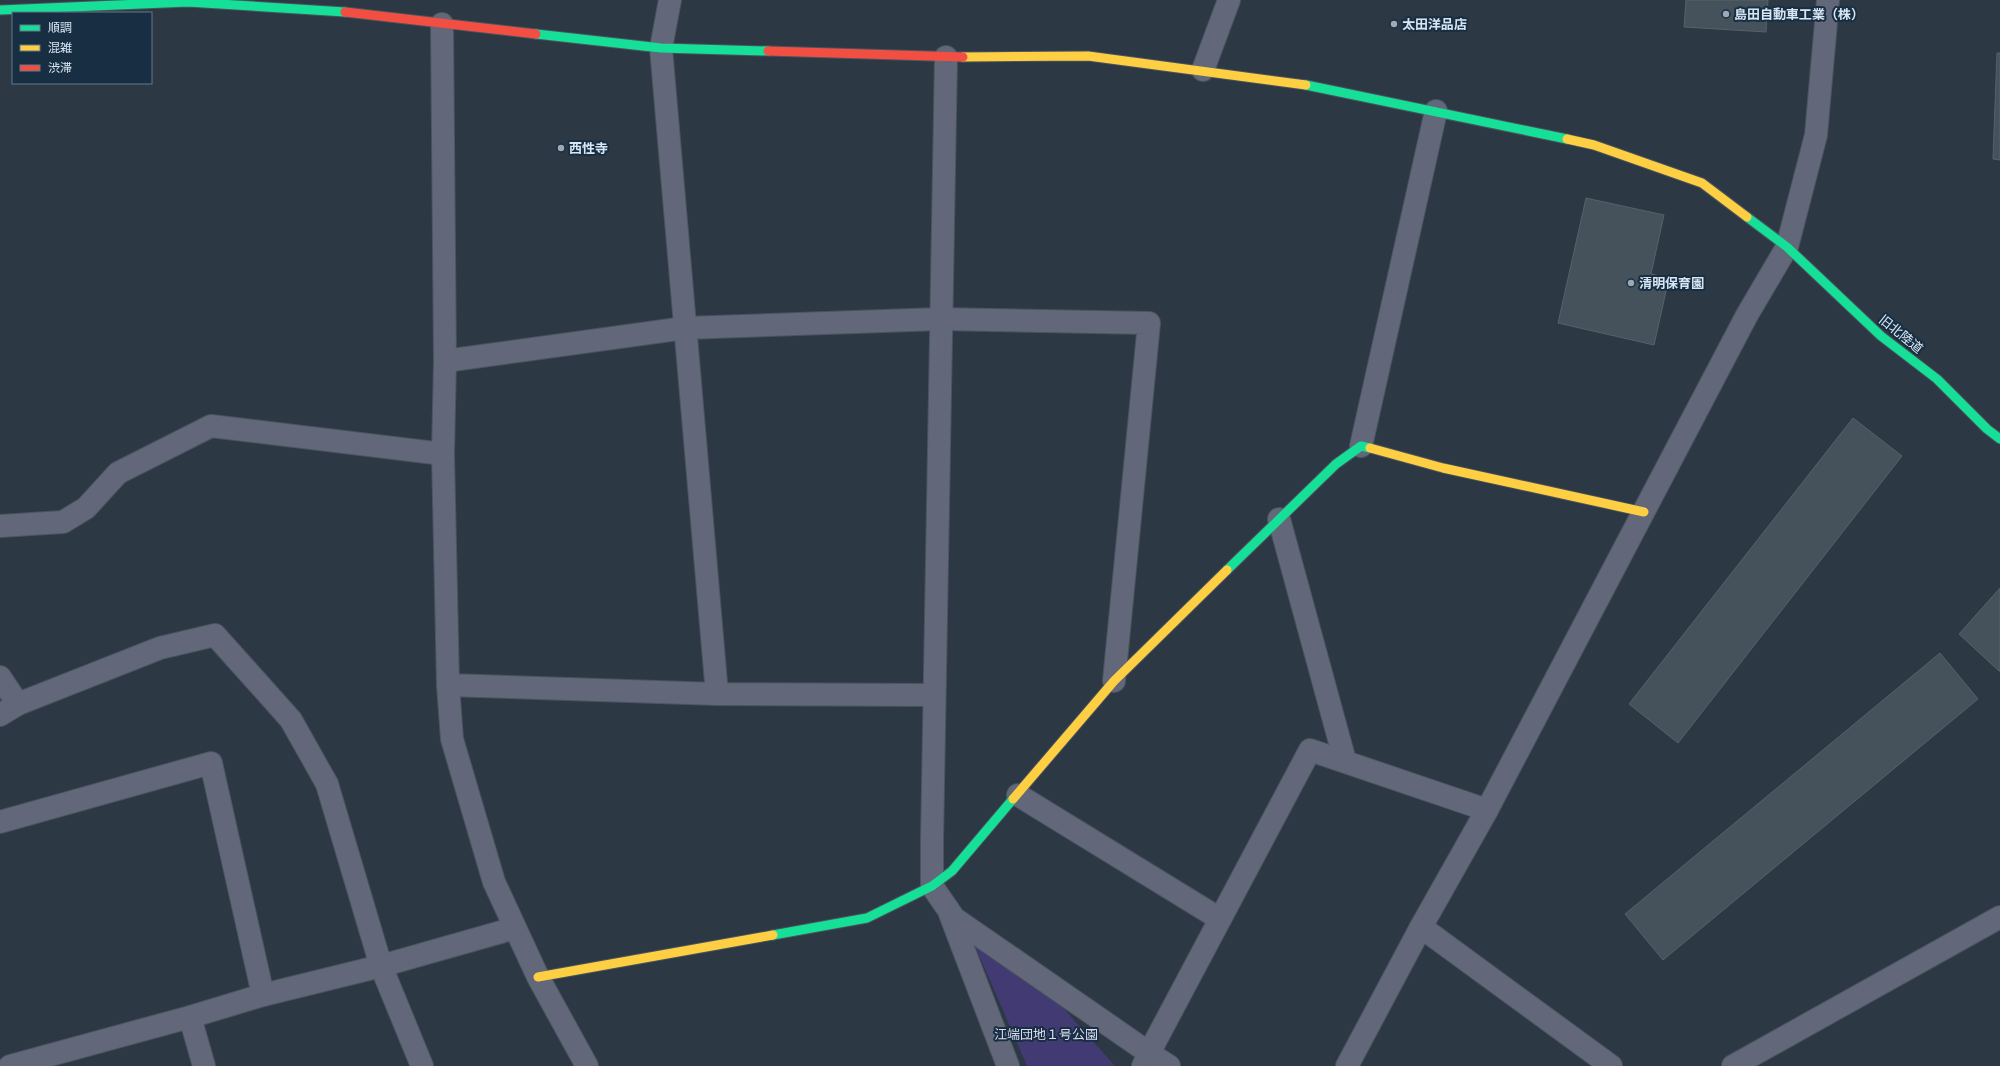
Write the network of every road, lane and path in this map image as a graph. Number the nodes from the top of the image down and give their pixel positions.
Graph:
1 (670, 0) edge
2 (1229, 0) edge
3 (1828, 0) edge
4 (0, 10) edge
5 (442, 24) junction
6 (661, 48) junction
7 (946, 57) junction
8 (1203, 70) junction
9 (1436, 112) junction
10 (1787, 247) junction
11 (940, 319) junction
12 (685, 328) junction
13 (445, 361) junction
14 (2000, 439) edge
15 (1361, 446) junction
16 (443, 454) junction
17 (1644, 512) junction
18 (1279, 519) junction
19 (0, 526) edge
20 (0, 677) edge
21 (1114, 681) junction
22 (448, 685) junction
23 (717, 694) junction
24 (934, 695) junction
25 (18, 704) junction
26 (0, 715) edge
27 (1345, 761) junction
28 (1018, 795) junction
29 (1487, 810) junction
30 (0, 822) edge
31 (932, 886) junction
32 (949, 911) junction
33 (2000, 917) edge
34 (1220, 919) junction
35 (1421, 927) junction
36 (515, 928) junction
37 (381, 966) junction
38 (538, 976) junction
39 (263, 995) junction
40 (190, 1017) junction
41 (1589, 1059) edge
42 (1146, 1060) edge
43 (10, 1066) edge
44 (204, 1066) edge
45 (422, 1066) edge
46 (588, 1066) edge
47 (1008, 1066) edge
48 (1169, 1066) edge
49 (1347, 1066) edge
50 (1611, 1066) edge
51 (1733, 1066) edge

1 - 6 street
2 - 8 street
3 - 10 street
4 - 5 street, 旧北陸道
5 - 6 street, 旧北陸道
5 - 13 street
6 - 7 street, 旧北陸道
6 - 12 street
7 - 8 street, 旧北陸道
7 - 11 street
8 - 9 street, 旧北陸道
9 - 10 street, 旧北陸道
9 - 15 street
10 - 14 street, 旧北陸道
10 - 17 street
11 - 12 street
11 - 21 street
11 - 24 street
12 - 13 street
12 - 23 street
13 - 16 street
15 - 17 street
15 - 18 street
16 - 19 street
16 - 22 street
17 - 29 street
18 - 21 street
18 - 27 street
20 - 25 street
21 - 28 street
22 - 23 street
22 - 36 street
23 - 24 street
24 - 31 street
25 - 26 street
25 - 37 street
27 - 29 street
27 - 34 street
28 - 31 street
28 - 34 street
29 - 35 street
30 - 39 street
31 - 32 street
31 - 38 street
32 - 42 street
32 - 47 street
33 - 51 street
34 - 42 street
35 - 41 street
35 - 49 street
36 - 37 street
36 - 38 street
37 - 39 street
37 - 45 street
38 - 46 street
39 - 40 street
40 - 43 street
40 - 44 street
41 - 50 street
42 - 48 street

